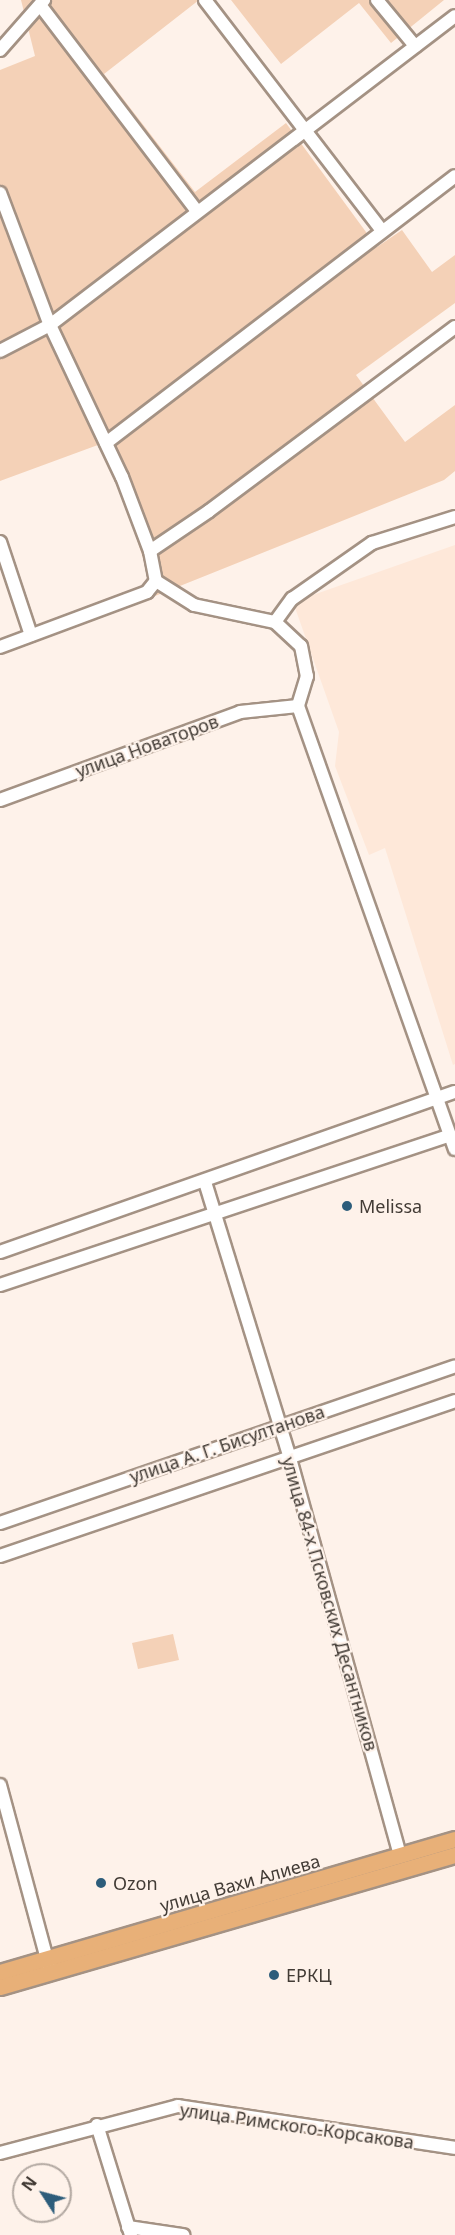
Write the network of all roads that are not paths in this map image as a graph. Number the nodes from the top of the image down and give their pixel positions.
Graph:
1 (205, 0) edge
2 (377, 0) edge
3 (42, 2) edge
4 (455, 16) edge
5 (415, 46) junction
6 (0, 50) edge
7 (305, 128) junction
8 (455, 176) edge
9 (0, 193) edge
10 (196, 212) junction
11 (382, 231) junction
12 (50, 325) junction
13 (455, 327) edge
14 (0, 351) edge
15 (106, 443) junction
16 (455, 517) edge
17 (0, 542) edge
18 (150, 550) junction
19 (156, 581) junction
20 (275, 622) junction
21 (31, 635) junction
22 (0, 647) edge
23 (298, 706) junction
24 (0, 800) edge
25 (455, 1092) edge
26 (436, 1099) junction
27 (450, 1135) junction
28 (455, 1149) edge
29 (205, 1182) junction
30 (214, 1213) junction
31 (0, 1252) edge
32 (0, 1285) edge
33 (455, 1366) edge
34 (455, 1401) edge
35 (279, 1425) junction
36 (289, 1455) junction
37 (0, 1523) edge
38 (0, 1556) edge
39 (0, 1785) edge
40 (455, 1839) edge
41 (400, 1855) junction
42 (455, 1855) edge
43 (49, 1965) junction
44 (0, 1972) edge
45 (0, 1986) edge
46 (97, 2125) junction
47 (455, 2148) edge
48 (0, 2153) edge
49 (129, 2231) edge
50 (183, 2235) edge

1 - 7 street
2 - 5 street
3 - 6 street
3 - 10 street
4 - 5 street
5 - 7 street
7 - 10 street
7 - 11 street
8 - 11 street
9 - 12 street
10 - 12 street
11 - 15 street
12 - 14 street
12 - 15 street
13 - 18 street
15 - 18 street
16 - 20 street
17 - 21 street
18 - 19 street
19 - 20 street
19 - 21 street
20 - 23 street
21 - 22 street
23 - 24 street, улица Новаторов
23 - 26 street
25 - 26 street
26 - 27 street
26 - 29 street
27 - 28 street
27 - 30 street
29 - 30 street, улица 84-х Псковских Десантников
29 - 31 street
30 - 32 street
30 - 35 street, улица 84-х Псковских Десантников
33 - 35 street, улица А. Г. Бисултанова
34 - 36 street, улица А. Г. Бисултанова
35 - 36 street, улица 84-х Псковских Десантников
35 - 37 street, улица А. Г. Бисултанова
36 - 38 street, улица А. Г. Бисултанова
36 - 41 street, улица 84-х Псковских Десантников
39 - 43 street
40 - 41 main road, улица Вахи Алиева
41 - 43 main road, улица Вахи Алиева
42 - 43 main road, улица Вахи Алиева
43 - 44 main road, улица Вахи Алиева
43 - 45 main road, улица Вахи Алиева
46 - 47 street, улица Римского-Корсакова
46 - 48 street, улица Римского-Корсакова
46 - 49 street
49 - 50 street

